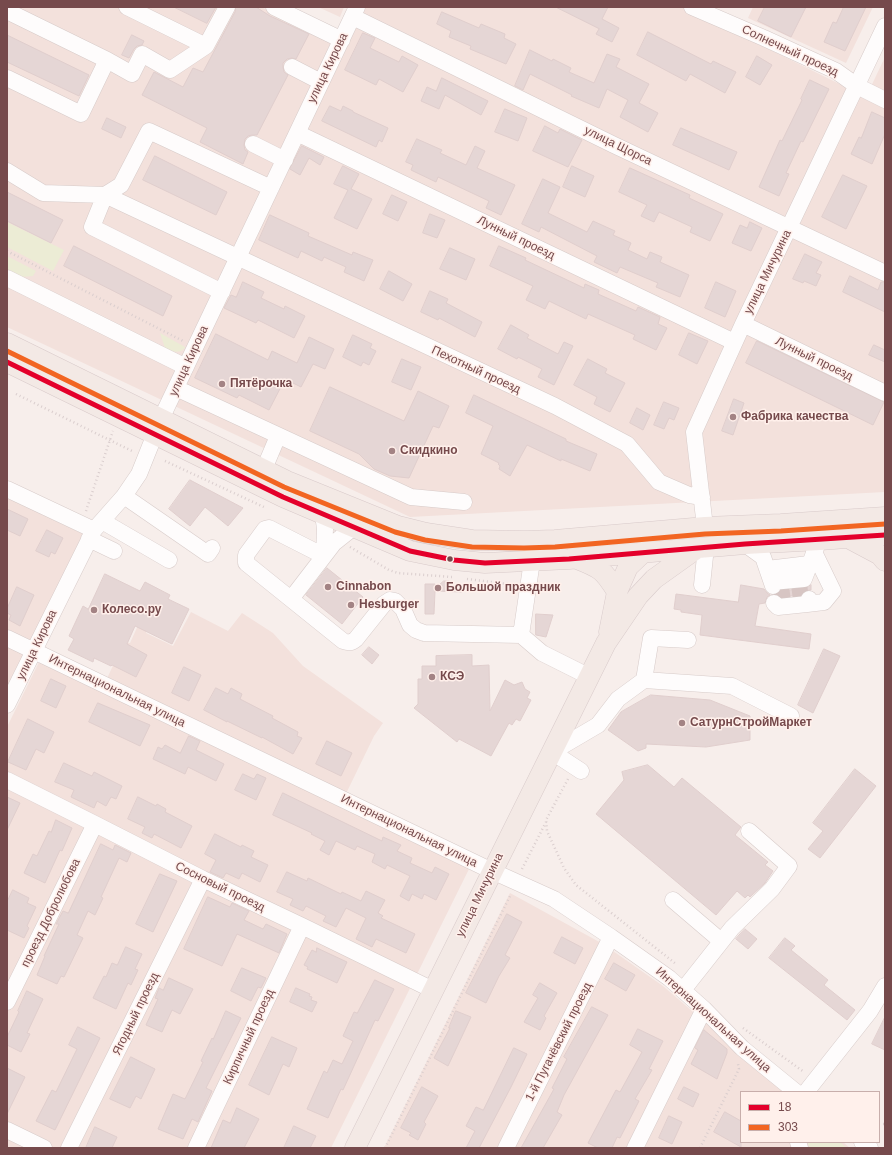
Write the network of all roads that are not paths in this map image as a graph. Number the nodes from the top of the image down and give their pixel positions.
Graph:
1 (127, 7) edge
2 (227, 7) edge
3 (274, 7) edge
4 (692, 7) edge
5 (7, 11) edge
6 (355, 12) edge
7 (885, 26) edge
8 (342, 40) junction
9 (206, 46) junction
10 (107, 60) junction
11 (292, 67) dead end
12 (7, 78) edge
13 (321, 82) junction
14 (857, 86) junction
15 (885, 100) edge
16 (297, 133) junction
17 (252, 144) dead end
18 (285, 160) junction
19 (7, 171) edge
20 (271, 188) junction
21 (105, 195) junction
22 (790, 227) junction
23 (238, 257) junction
24 (885, 273) edge
25 (7, 278) edge
26 (222, 292) junction
27 (743, 324) junction
28 (734, 342) junction
29 (7, 343) edge
30 (7, 362) edge
31 (186, 367) junction
32 (176, 388) junction
33 (885, 393) edge
34 (158, 427) junction
35 (278, 436) junction
36 (264, 469) junction
37 (7, 489) edge
38 (124, 496) junction
39 (702, 497) junction
40 (464, 502) dead end
41 (323, 514) junction
42 (885, 517) edge
43 (354, 527) junction
44 (705, 527) junction
45 (92, 529) junction
46 (679, 529) junction
47 (885, 535) edge
48 (848, 538) junction
49 (745, 544) junction
50 (212, 548) dead end
51 (702, 548) junction
52 (114, 551) dead end
53 (643, 552) junction
54 (814, 552) junction
55 (883, 552) edge
56 (324, 556) junction
57 (576, 558) junction
58 (169, 560) dead end
59 (532, 561) junction
60 (788, 582) junction
61 (702, 584) dead end
62 (617, 592) junction
63 (291, 599) junction
64 (793, 603) dead end
65 (521, 635) junction
66 (7, 638) edge
67 (688, 640) dead end
68 (606, 643) junction
69 (34, 651) junction
70 (590, 676) junction
71 (644, 680) junction
72 (7, 705) edge
73 (791, 716) dead end
74 (552, 752) junction
75 (578, 769) road end
76 (7, 780) edge
77 (95, 824) junction
78 (749, 831) dead end
79 (492, 871) junction
80 (202, 879) junction
81 (673, 900) dead end
82 (302, 926) junction
83 (612, 937) junction
84 (721, 942) junction
85 (885, 986) edge
86 (433, 990) junction
87 (683, 990) junction
88 (7, 1002) edge
89 (704, 1009) junction
90 (811, 1086) edge
91 (791, 1090) edge
92 (7, 1130) edge
93 (44, 1148) edge
94 (69, 1148) edge
95 (196, 1148) edge
96 (355, 1148) edge
97 (506, 1148) edge
98 (635, 1148) edge

1 - 9 street
2 - 9 street
3 - 8 street
4 - 14 street, Солнечный проезд
5 - 10 street
6 - 8 street, улица Кирова
6 - 22 street, улица Щорса
7 - 14 street, улица Мичурина
8 - 13 street, улица Кирова
9 - 10 street
10 - 12 street
11 - 13 street
13 - 16 street, улица Кирова
14 - 15 street, Солнечный проезд
14 - 22 street, улица Мичурина
16 - 18 street, улица Кирова
16 - 28 street, Лунный проезд
17 - 18 street
18 - 20 street, улица Кирова
19 - 21 street
20 - 21 street
20 - 23 street, улица Кирова
21 - 23 street, Пехотный проезд
21 - 26 street
22 - 24 street, улица Щорса
22 - 27 street, улица Мичурина
23 - 26 street, улица Кирова
23 - 39 street, Пехотный проезд
25 - 31 street
26 - 31 street, улица Кирова
27 - 28 street, улица Мичурина
27 - 33 street, Лунный проезд
28 - 39 street, улица Мичурина
29 - 34 main road
30 - 34 main road
31 - 32 street, улица Кирова
32 - 34 street, улица Кирова
32 - 35 street
34 - 36 main road
34 - 38 street, улица Кирова
34 - 41 main road
35 - 36 street
35 - 40 street
36 - 46 main road
37 - 45 street
38 - 45 street, улица Кирова
38 - 50 street
39 - 44 street, улица Мичурина
41 - 43 main road
41 - 56 street
42 - 44 main road
43 - 56 street
43 - 59 main road
44 - 46 main road
45 - 52 street
45 - 58 street
45 - 69 street, улица Кирова
46 - 53 main road, улица Мичурина
47 - 48 main road
48 - 54 main road
48 - 55 main road
49 - 51 main road
49 - 54 main road
49 - 60 street
51 - 53 main road
51 - 61 street
51 - 68 main road, улица Мичурина
53 - 57 main road
53 - 62 main road, улица Мичурина
54 - 60 street
54 - 60 street
54 - 64 street
56 - 63 street
56 - 63 street
57 - 59 main road
57 - 62 main road
59 - 65 street
62 - 68 main road, улица Мичурина
63 - 65 street
65 - 70 street
66 - 69 street, Интернациональная улица
67 - 71 street
68 - 70 main road, улица Мичурина
69 - 72 street, улица Кирова
69 - 79 street, Интернациональная улица
70 - 74 main road, улица Мичурина
71 - 73 street
71 - 74 street
74 - 75 street
74 - 79 main road, улица Мичурина
76 - 77 street, Сосновый проезд
77 - 80 street, Сосновый проезд
77 - 88 street, проезд Добролюбова
78 - 84 street
79 - 83 street, Интернациональная улица
79 - 86 main road, улица Мичурина
80 - 82 street, Сосновый проезд
80 - 94 street, Ягодный проезд
81 - 84 street
82 - 86 street, Сосновый проезд
82 - 95 street, Кирпичный проезд
83 - 87 street, Интернациональная улица
83 - 97 street, 1-й Пугачёвский проезд
84 - 87 street
85 - 90 street
86 - 96 main road, улица Мичурина
87 - 89 street, Интернациональная улица
89 - 91 street, Интернациональная улица
89 - 98 street
92 - 93 street

